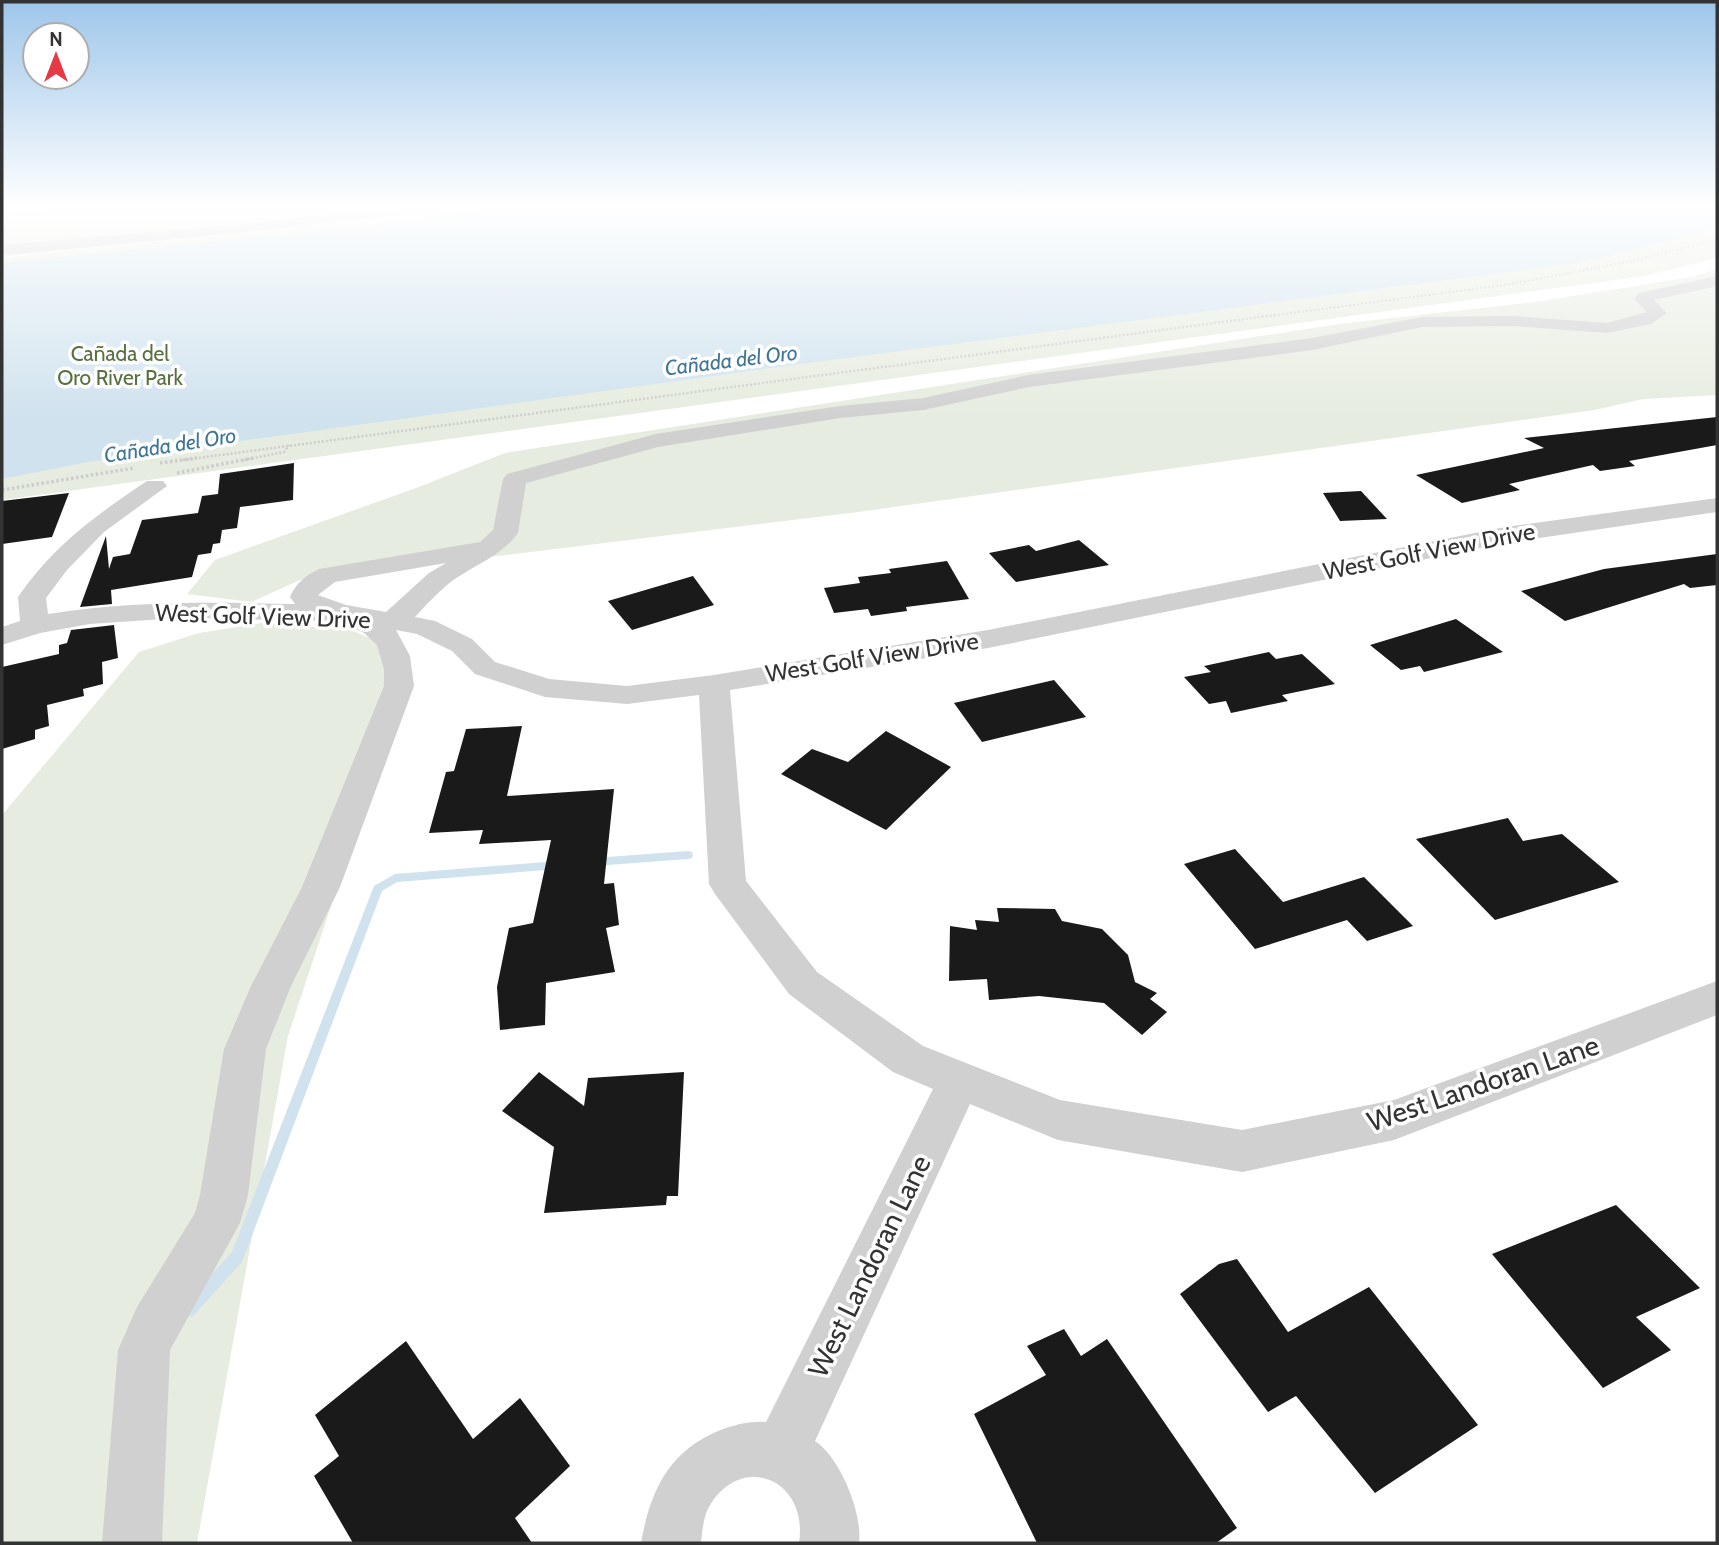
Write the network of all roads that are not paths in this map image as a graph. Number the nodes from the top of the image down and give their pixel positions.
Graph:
1 (1717, 281) edge
2 (149, 473) road end
3 (1717, 505) edge
4 (488, 548) junction
5 (372, 621) junction
6 (35, 625) junction
7 (2, 636) edge
8 (714, 684) junction
9 (1717, 998) edge
10 (959, 1080) junction
11 (780, 1452) junction
12 (132, 1543) edge
13 (671, 1543) edge
14 (829, 1543) edge

1 - 4 street
2 - 6 street
3 - 8 street, West Golf View Drive
4 - 5 street
4 - 5 street
5 - 6 street, West Golf View Drive
5 - 8 street, West Golf View Drive
5 - 12 street
6 - 7 street, West Golf View Drive
8 - 10 street, West Landoran Lane
9 - 10 street, West Landoran Lane
10 - 11 street, West Landoran Lane
11 - 13 street
11 - 14 street

